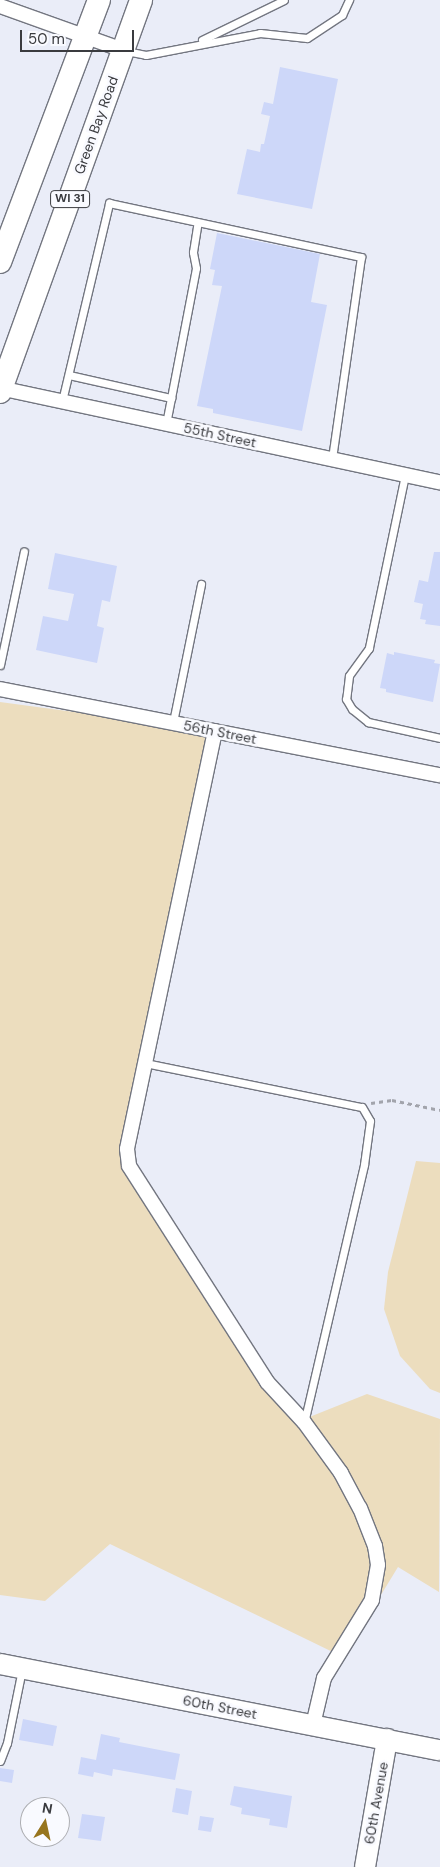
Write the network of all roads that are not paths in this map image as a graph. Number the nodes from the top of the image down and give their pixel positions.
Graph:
1 (99, 0) edge
2 (284, 0) edge
3 (349, 0) edge
4 (139, 3) edge
5 (0, 6) edge
6 (86, 36) junction
7 (192, 44) junction
8 (123, 50) junction
9 (198, 222) junction
10 (0, 262) edge
11 (69, 375) junction
12 (0, 389) edge
13 (171, 398) junction
14 (62, 401) junction
15 (166, 423) junction
16 (332, 459) junction
17 (405, 475) junction
18 (440, 482) edge
19 (24, 551) dead end
20 (201, 584) dead end
21 (0, 665) edge
22 (0, 689) edge
23 (173, 722) junction
24 (216, 731) junction
25 (440, 738) edge
26 (440, 775) edge
27 (144, 1063) junction
28 (304, 1422) junction
29 (0, 1664) edge
30 (22, 1668) junction
31 (313, 1725) junction
32 (388, 1739) junction
33 (440, 1750) edge
34 (0, 1761) edge
35 (365, 1867) edge

1 - 6 main road
2 - 7 lane
3 - 7 lane
4 - 8 main road, Green Bay Road / WI 31
5 - 6 street
6 - 8 street
6 - 10 main road
7 - 8 lane
8 - 12 main road, Green Bay Road / WI 31
9 - 11 lane
9 - 13 lane
9 - 16 lane
11 - 13 lane
11 - 14 lane
12 - 14 street, 55th Street
13 - 15 lane
14 - 15 street, 55th Street
15 - 16 street, 55th Street
16 - 17 street, 55th Street
17 - 18 street, 55th Street
17 - 25 lane
19 - 21 lane
20 - 23 lane
22 - 23 street, 56th Street
23 - 24 street, 56th Street
24 - 26 street, 56th Street
24 - 27 street
27 - 28 street
27 - 28 lane
28 - 31 street
29 - 30 street, 60th Street
30 - 31 street, 60th Street
30 - 34 lane
31 - 32 street, 60th Street
32 - 33 street, 60th Street
32 - 35 street, 60th Avenue

